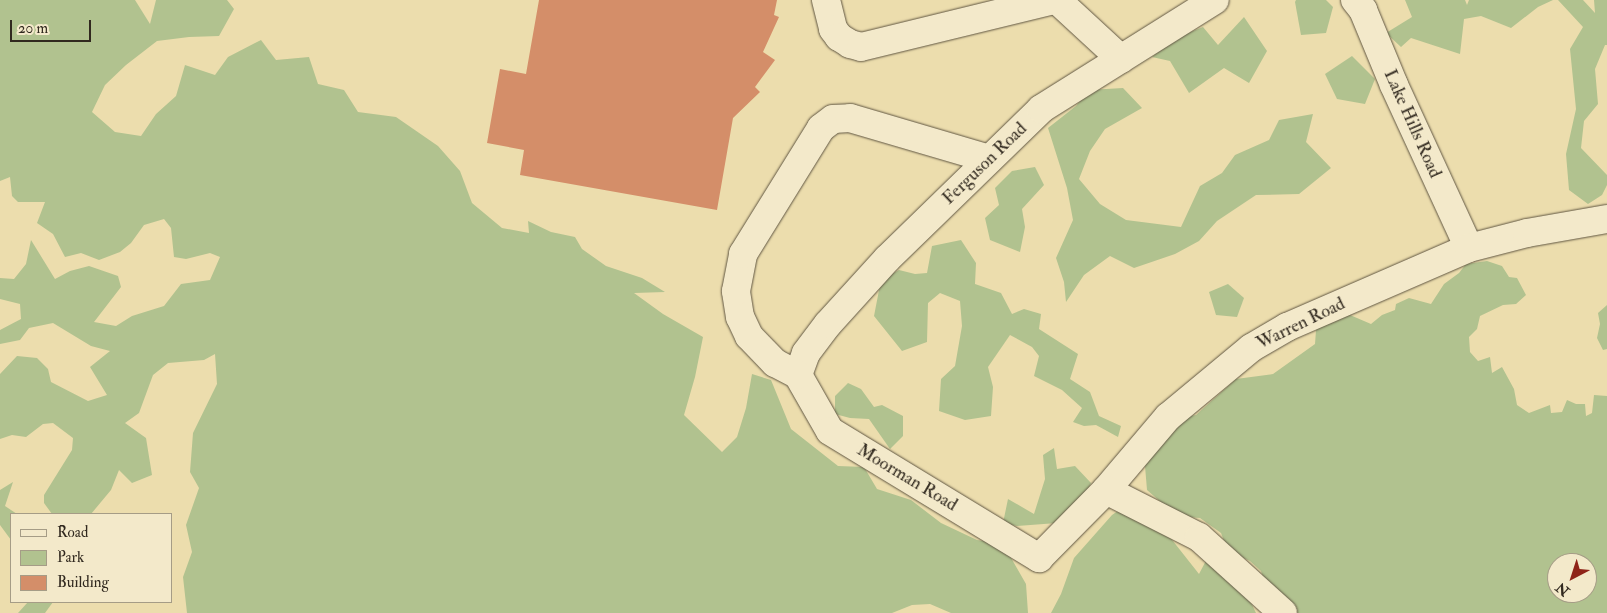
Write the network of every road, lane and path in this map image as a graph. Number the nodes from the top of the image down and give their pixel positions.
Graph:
1 (826, 0) edge
2 (1056, 0) edge
3 (1214, 0) edge
4 (1355, 0) edge
5 (1121, 59) junction
6 (989, 160) junction
7 (1607, 219) edge
8 (1469, 248) junction
9 (798, 375) junction
10 (1106, 490) junction
11 (1039, 558) joint
12 (1283, 613) edge

1 - 2 street
2 - 5 street
3 - 5 street, Ferguson Road
4 - 8 street, Lake Hills Road
5 - 6 street, Ferguson Road
6 - 9 street, Ferguson Road
6 - 9 street
7 - 8 street, Warren Road
8 - 10 street, Warren Road
9 - 11 street, Moorman Road
10 - 11 street, Warren Road
10 - 12 street

